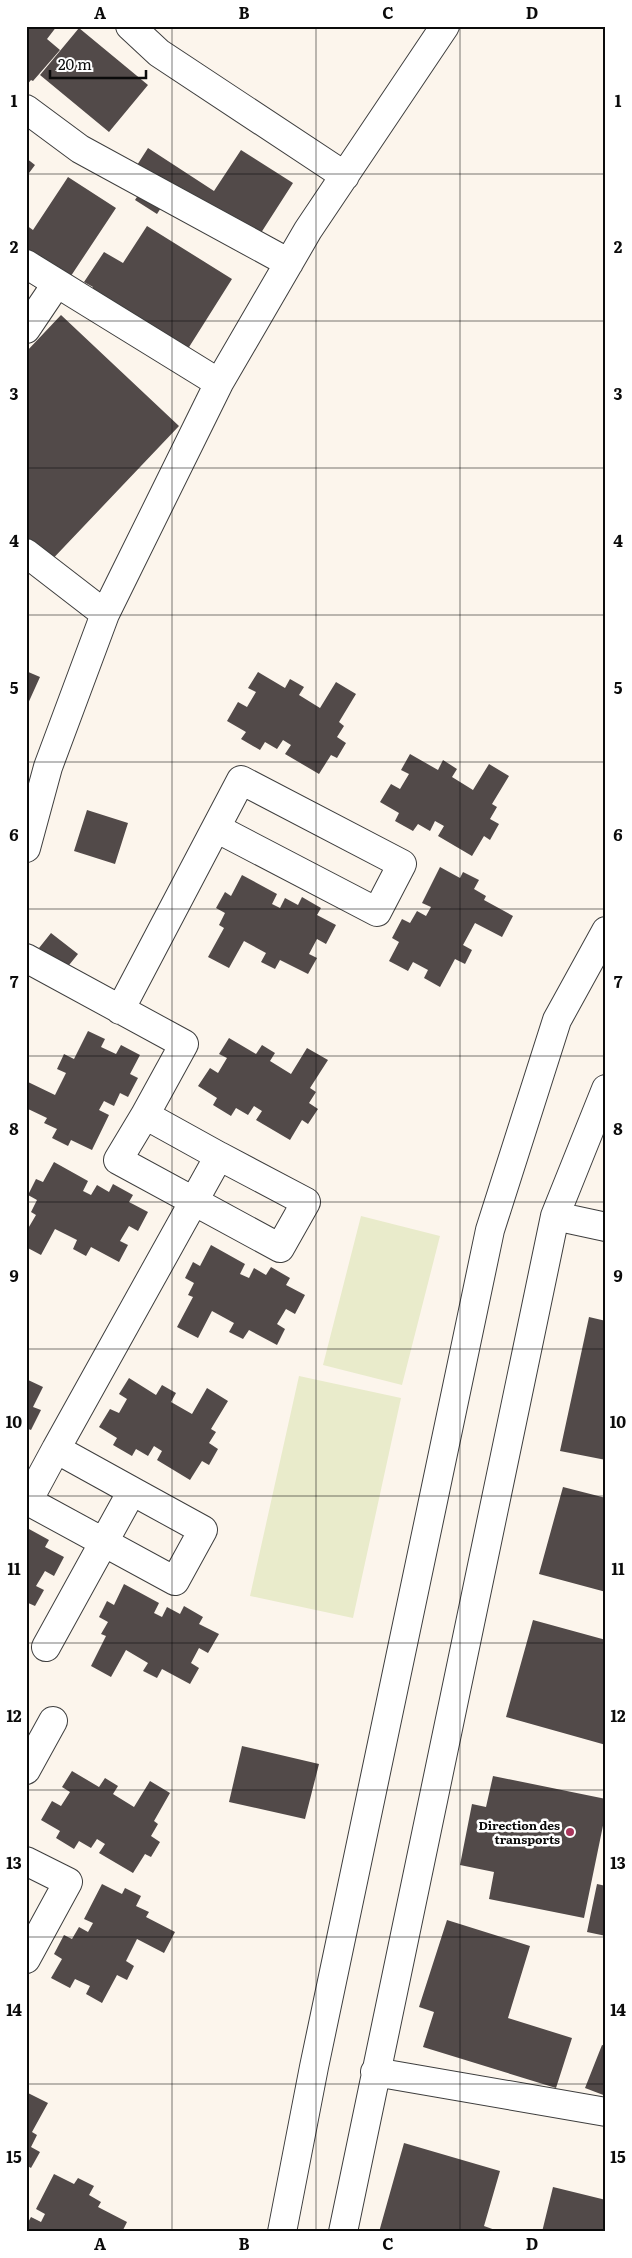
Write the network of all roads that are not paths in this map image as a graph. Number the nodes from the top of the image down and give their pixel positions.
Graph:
1 (130, 26) edge
2 (445, 26) edge
3 (26, 109) edge
4 (345, 176) junction
5 (289, 263) junction
6 (26, 264) edge
7 (58, 283) junction
8 (26, 329) edge
9 (219, 382) junction
10 (26, 553) edge
11 (105, 614) junction
12 (37, 762) edge
13 (216, 828) junction
14 (26, 848) edge
15 (606, 931) edge
16 (26, 958) edge
17 (120, 1010) junction
18 (606, 1089) edge
19 (145, 1115) junction
20 (219, 1156) junction
21 (194, 1201) junction
22 (555, 1216) junction
23 (606, 1227) edge
24 (56, 1449) junction
25 (132, 1491) junction
26 (103, 1542) junction
27 (46, 1647) dead end
28 (53, 1721) dead end
29 (26, 1770) edge
30 (26, 1861) edge
31 (34, 1925) edge
32 (26, 1959) edge
33 (375, 2072) junction
34 (606, 2112) edge
35 (282, 2232) edge
36 (343, 2232) edge

1 - 4 street
2 - 4 street
3 - 5 street
4 - 5 street
5 - 9 street
6 - 7 street
7 - 8 street
7 - 9 street
9 - 11 street
10 - 11 street
11 - 12 street
12 - 14 street
13 - 13 street
13 - 17 street
15 - 35 street
16 - 17 street
17 - 19 street
18 - 22 street
19 - 20 street
19 - 21 street
20 - 21 street
20 - 21 street
21 - 24 street
22 - 23 street
22 - 33 street
24 - 25 street
24 - 26 street
25 - 26 street
25 - 26 street
26 - 27 street
28 - 29 street
30 - 31 street
31 - 32 street
33 - 34 street
33 - 36 street

